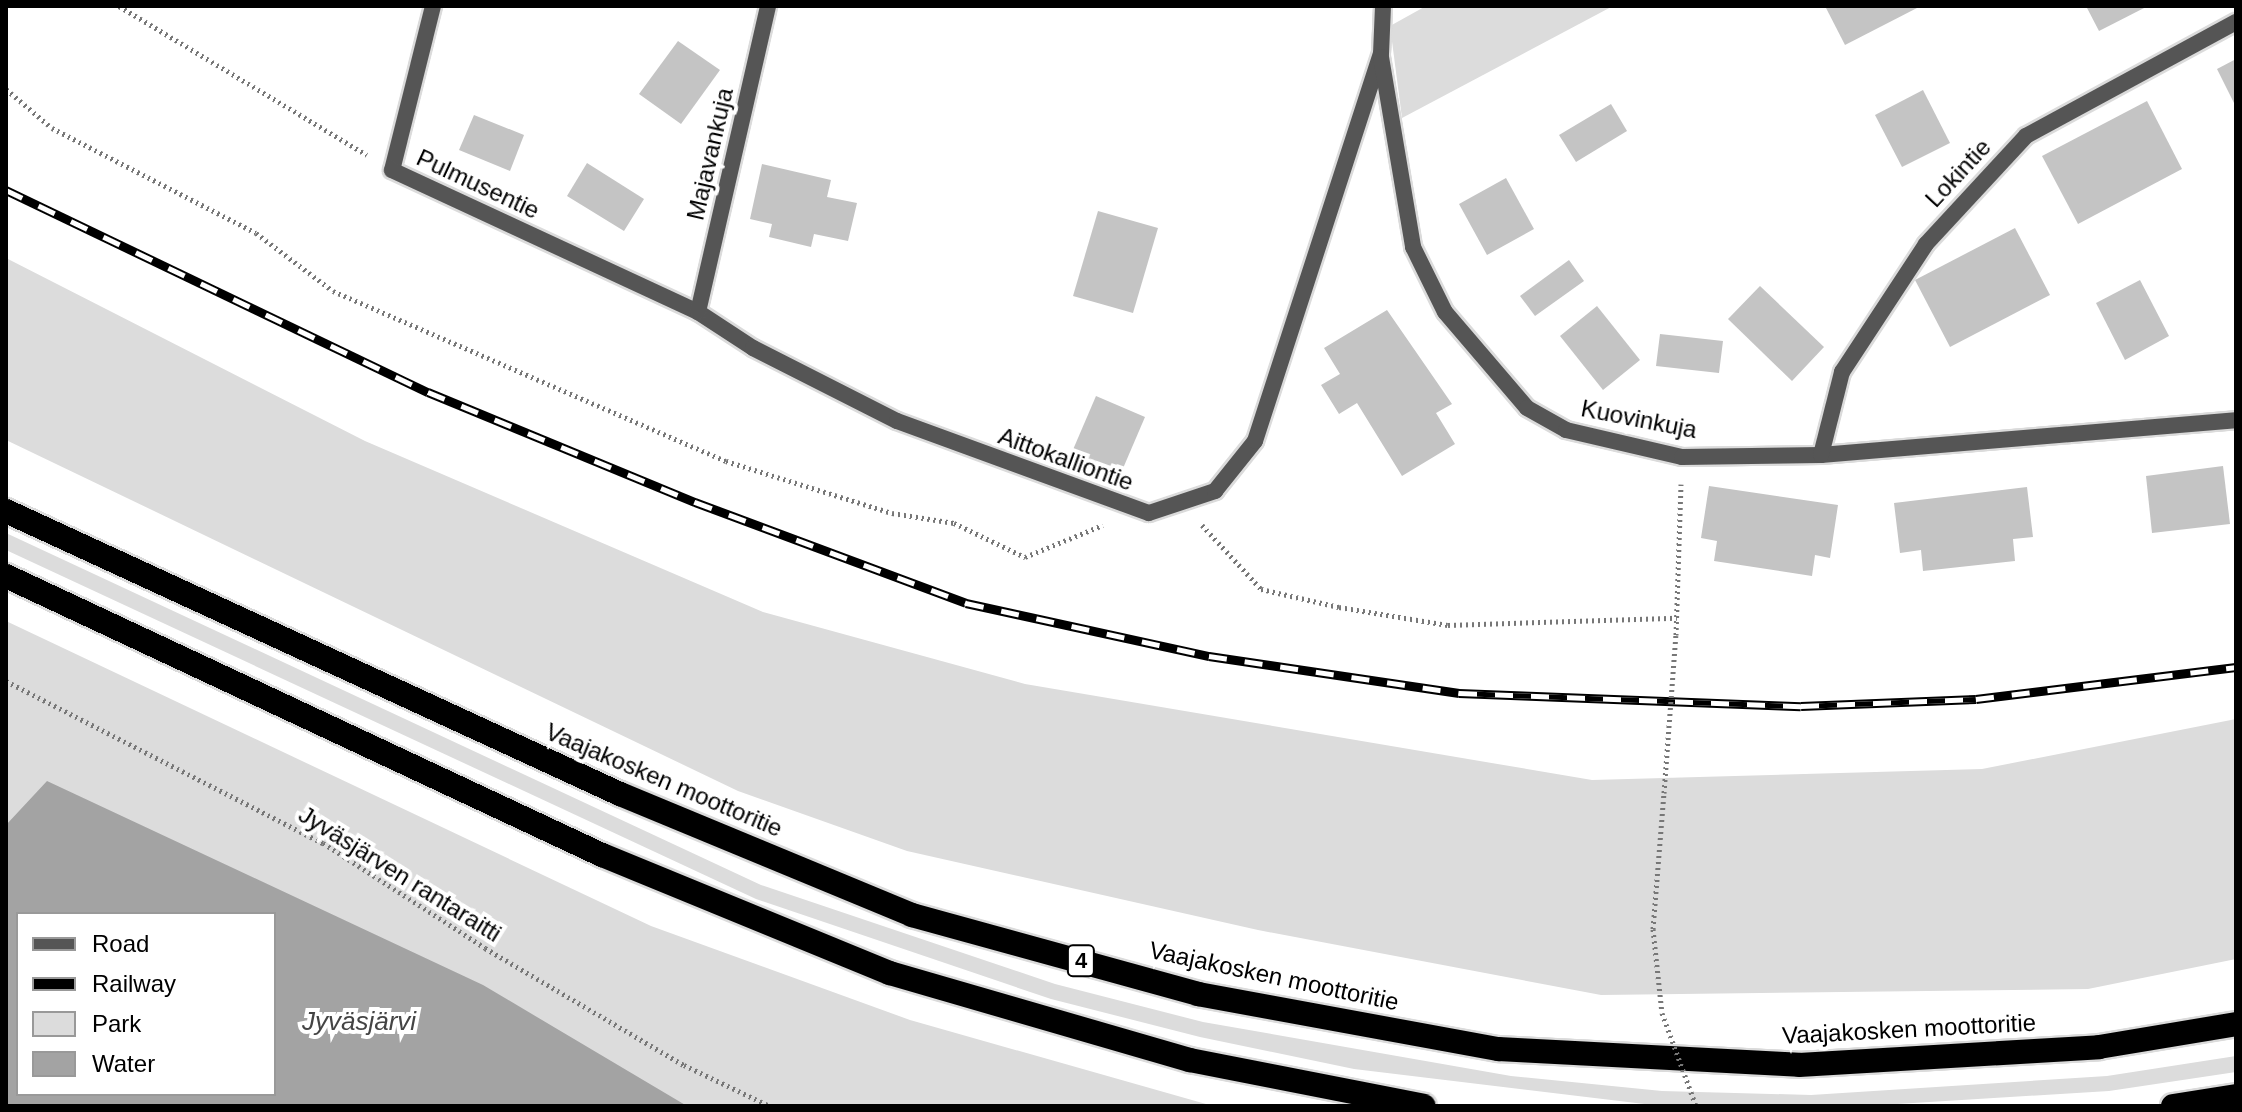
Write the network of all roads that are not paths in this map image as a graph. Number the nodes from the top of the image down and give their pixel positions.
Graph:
1 (433, 6) edge
2 (768, 6) edge
3 (1383, 6) edge
4 (2236, 22) edge
5 (1381, 54) junction
6 (698, 312) junction
7 (2236, 420) edge
8 (1821, 455) junction
9 (6, 511) edge
10 (6, 576) edge
11 (2236, 1024) edge
12 (2236, 1096) edge
13 (1424, 1106) edge
14 (2173, 1106) edge

1 - 6 street, Pulmusentie
2 - 6 street, Majavankuja
3 - 5 street, Aittokalliontie
4 - 8 street, Lokintie
5 - 6 street, Aittokalliontie
5 - 8 street, Kuovinkuja
7 - 8 street, Kuovinkuja
9 - 11 highway, Vaajakosken moottoritie / 4
10 - 13 highway
12 - 14 highway

